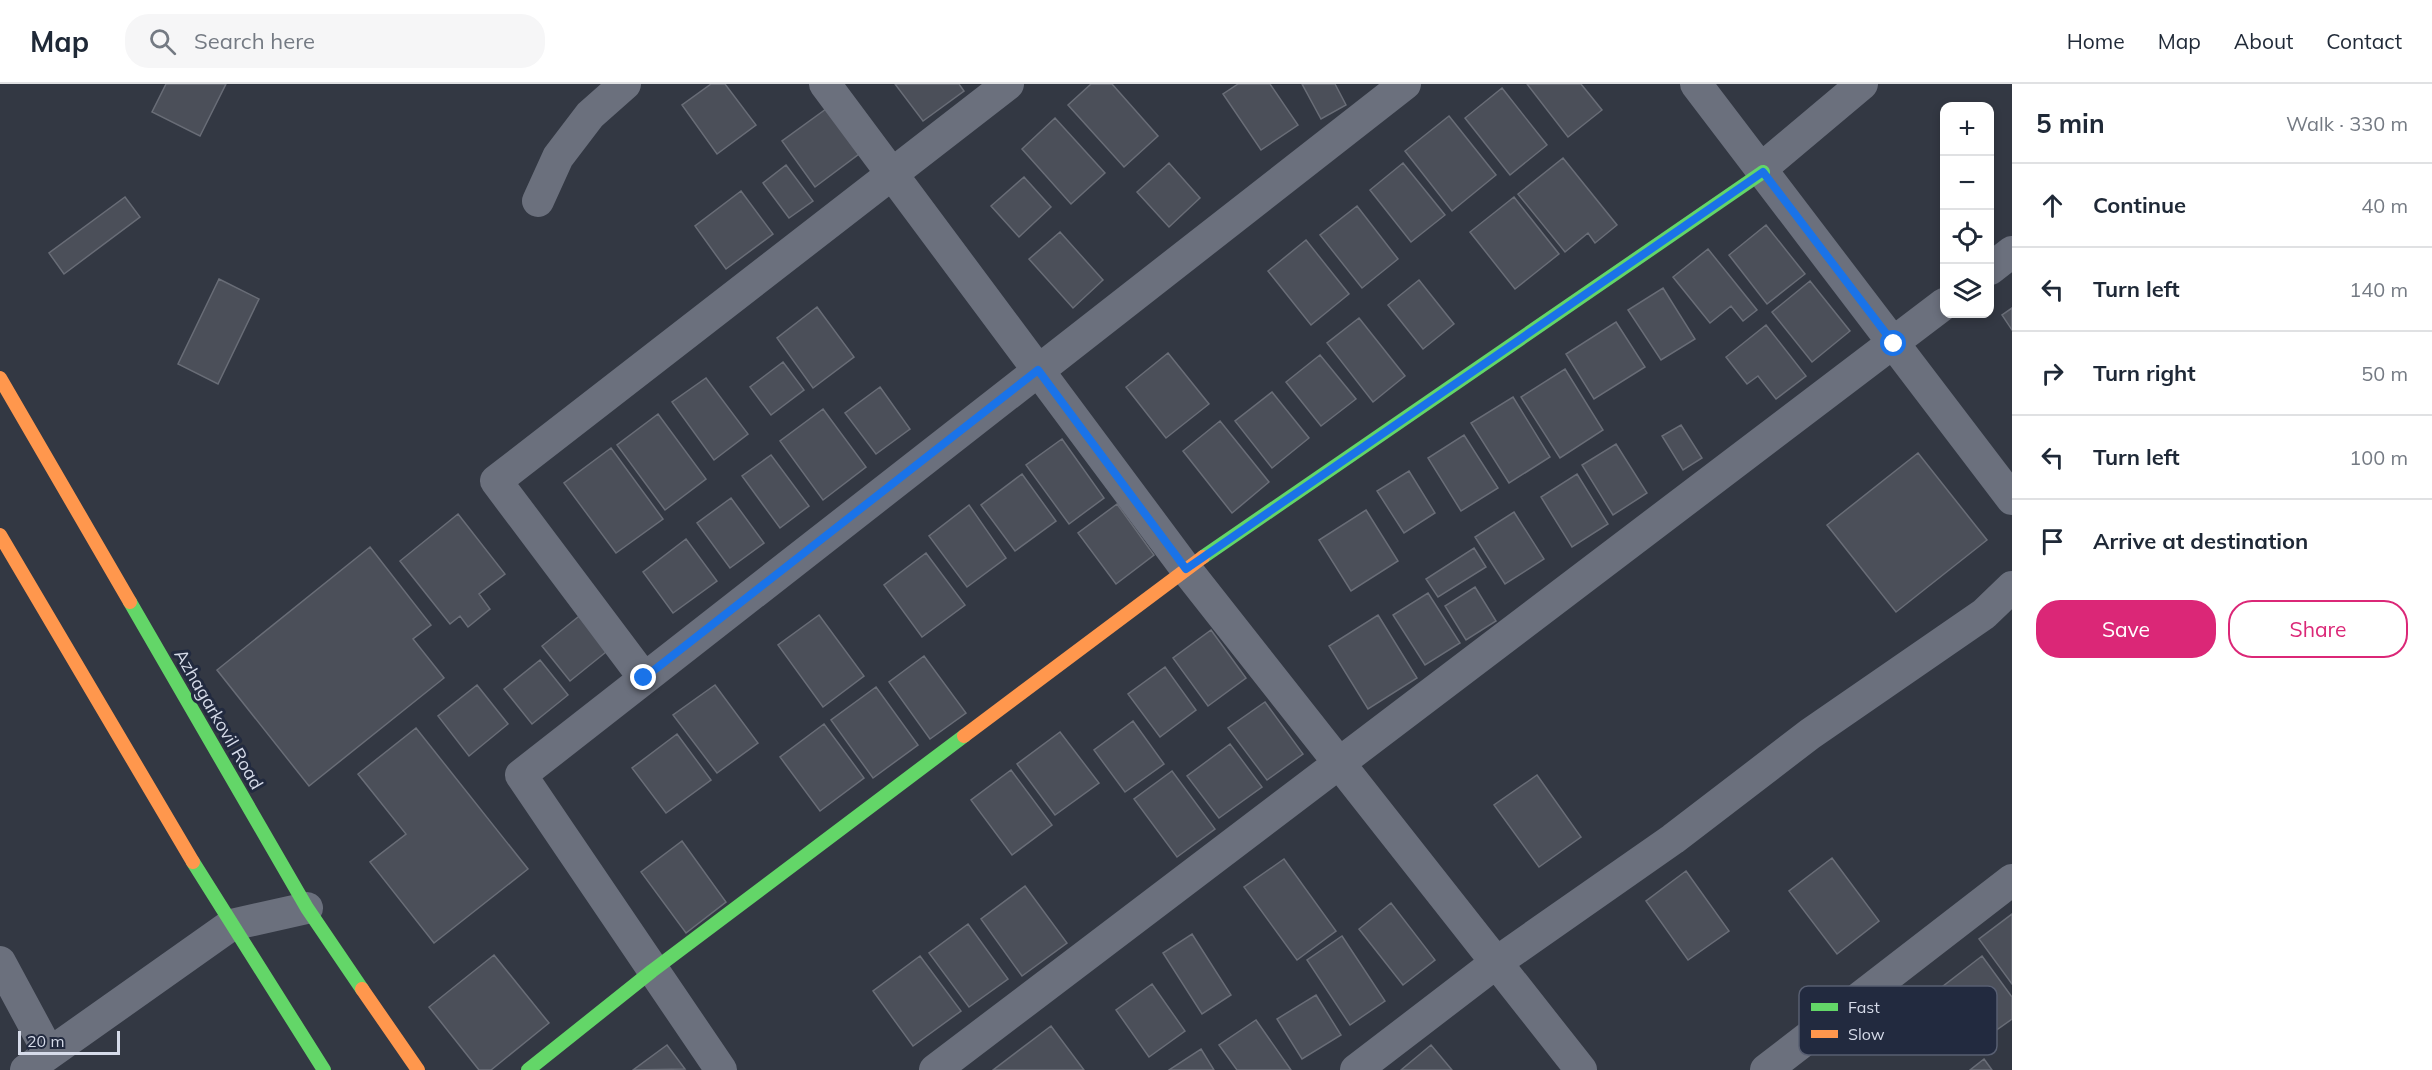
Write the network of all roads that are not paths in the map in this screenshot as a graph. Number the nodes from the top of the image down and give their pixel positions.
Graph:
1 (626, 84) edge
2 (825, 84) edge
3 (1008, 84) edge
4 (1405, 84) edge
5 (1696, 84) edge
6 (1862, 84) edge
7 (1762, 171) junction
8 (891, 173) junction
9 (538, 201) dead end
10 (2012, 252) edge
11 (1994, 265) edge
12 (1940, 307) edge
13 (1894, 344) junction
14 (1038, 370) junction
15 (0, 378) edge
16 (2012, 499) edge
17 (0, 535) edge
18 (1186, 569) junction
19 (2012, 587) edge
20 (644, 678) junction
21 (1341, 763) junction
22 (2012, 880) edge
23 (307, 908) junction
24 (231, 925) junction
25 (0, 962) edge
26 (1497, 962) junction
27 (652, 971) junction
28 (1875, 986) edge
29 (1799, 1045) edge
30 (38, 1062) edge
31 (324, 1070) edge
32 (418, 1070) edge
33 (528, 1070) edge
34 (721, 1070) edge
35 (935, 1070) edge
36 (1356, 1070) edge
37 (1581, 1070) edge
38 (1766, 1070) edge

1 - 9 street
2 - 8 street
3 - 8 street
4 - 14 street
5 - 7 street
6 - 7 street
7 - 13 street
7 - 18 street
8 - 14 street
8 - 20 street
10 - 11 street
12 - 13 street
13 - 16 street
13 - 21 street
14 - 18 street
14 - 20 street
15 - 23 street, Azhagarkovil Road
17 - 24 street
18 - 21 street
18 - 27 street
19 - 26 street
20 - 27 street
21 - 26 street
21 - 35 street
22 - 28 street
23 - 24 street
23 - 32 street, Azhagarkovil Road
24 - 30 street
24 - 31 street
25 - 30 street
26 - 36 street
26 - 37 street
27 - 33 street
27 - 34 street
29 - 38 street

